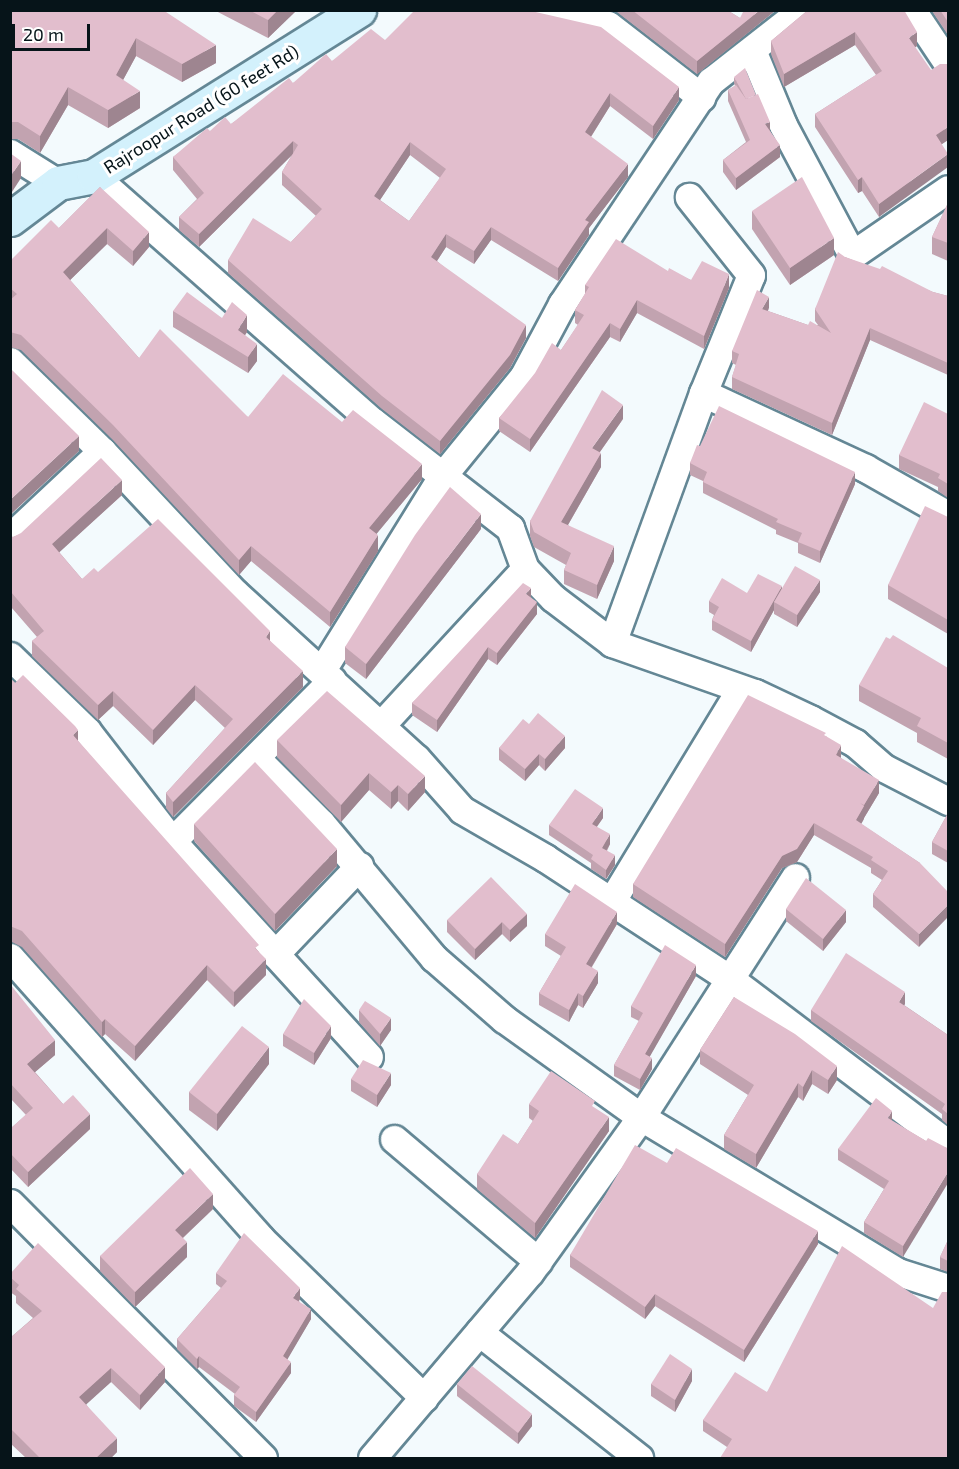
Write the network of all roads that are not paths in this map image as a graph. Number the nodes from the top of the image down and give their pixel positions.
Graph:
1 (359, 10) edge
2 (530, 10) edge
3 (802, 10) edge
4 (912, 10) edge
5 (752, 50) junction
6 (948, 64) edge
7 (701, 97) junction
8 (10, 153) edge
9 (94, 176) junction
10 (58, 183) junction
11 (948, 189) edge
12 (689, 197) dead end
13 (10, 219) edge
14 (10, 361) edge
15 (703, 393) junction
16 (102, 452) junction
17 (443, 475) junction
18 (948, 515) edge
19 (10, 537) edge
20 (525, 569) junction
21 (612, 643) junction
22 (10, 656) edge
23 (327, 675) junction
24 (740, 690) junction
25 (381, 725) junction
26 (256, 758) junction
27 (948, 801) edge
28 (172, 841) junction
29 (359, 866) junction
30 (795, 876) dead end
31 (611, 902) junction
32 (275, 954) junction
33 (10, 957) edge
34 (730, 980) junction
35 (369, 1057) dead end
36 (640, 1117) junction
37 (394, 1139) dead end
38 (948, 1144) edge
39 (10, 1203) edge
40 (538, 1261) junction
41 (948, 1288) edge
42 (478, 1332) junction
43 (424, 1398) junction
44 (263, 1458) edge
45 (372, 1458) edge
46 (639, 1458) edge

1 - 9 main road, Rajroopur Road (60 feet Rd)
2 - 7 street
3 - 5 street
4 - 6 street
5 - 7 street
5 - 11 street
7 - 17 street
8 - 10 street
9 - 10 main road, Rajroopur Road (60 feet Rd)
9 - 17 street
10 - 13 main road, Rajroopur Road (60 feet Rd)
12 - 15 street
14 - 16 street
15 - 18 street
15 - 21 street
16 - 19 street
16 - 23 street
17 - 20 street
17 - 23 street
20 - 21 street
20 - 25 street
21 - 24 street
22 - 28 street
23 - 25 street
23 - 26 street
24 - 27 street
24 - 31 street
25 - 31 street
26 - 28 street
26 - 29 street
28 - 32 street
29 - 32 street
29 - 36 street
30 - 34 street
31 - 34 street
32 - 35 street
33 - 43 street
34 - 36 street
34 - 38 street
36 - 40 street
36 - 41 street
37 - 40 street
39 - 44 street
40 - 42 street
42 - 43 street
42 - 46 street
43 - 45 street

